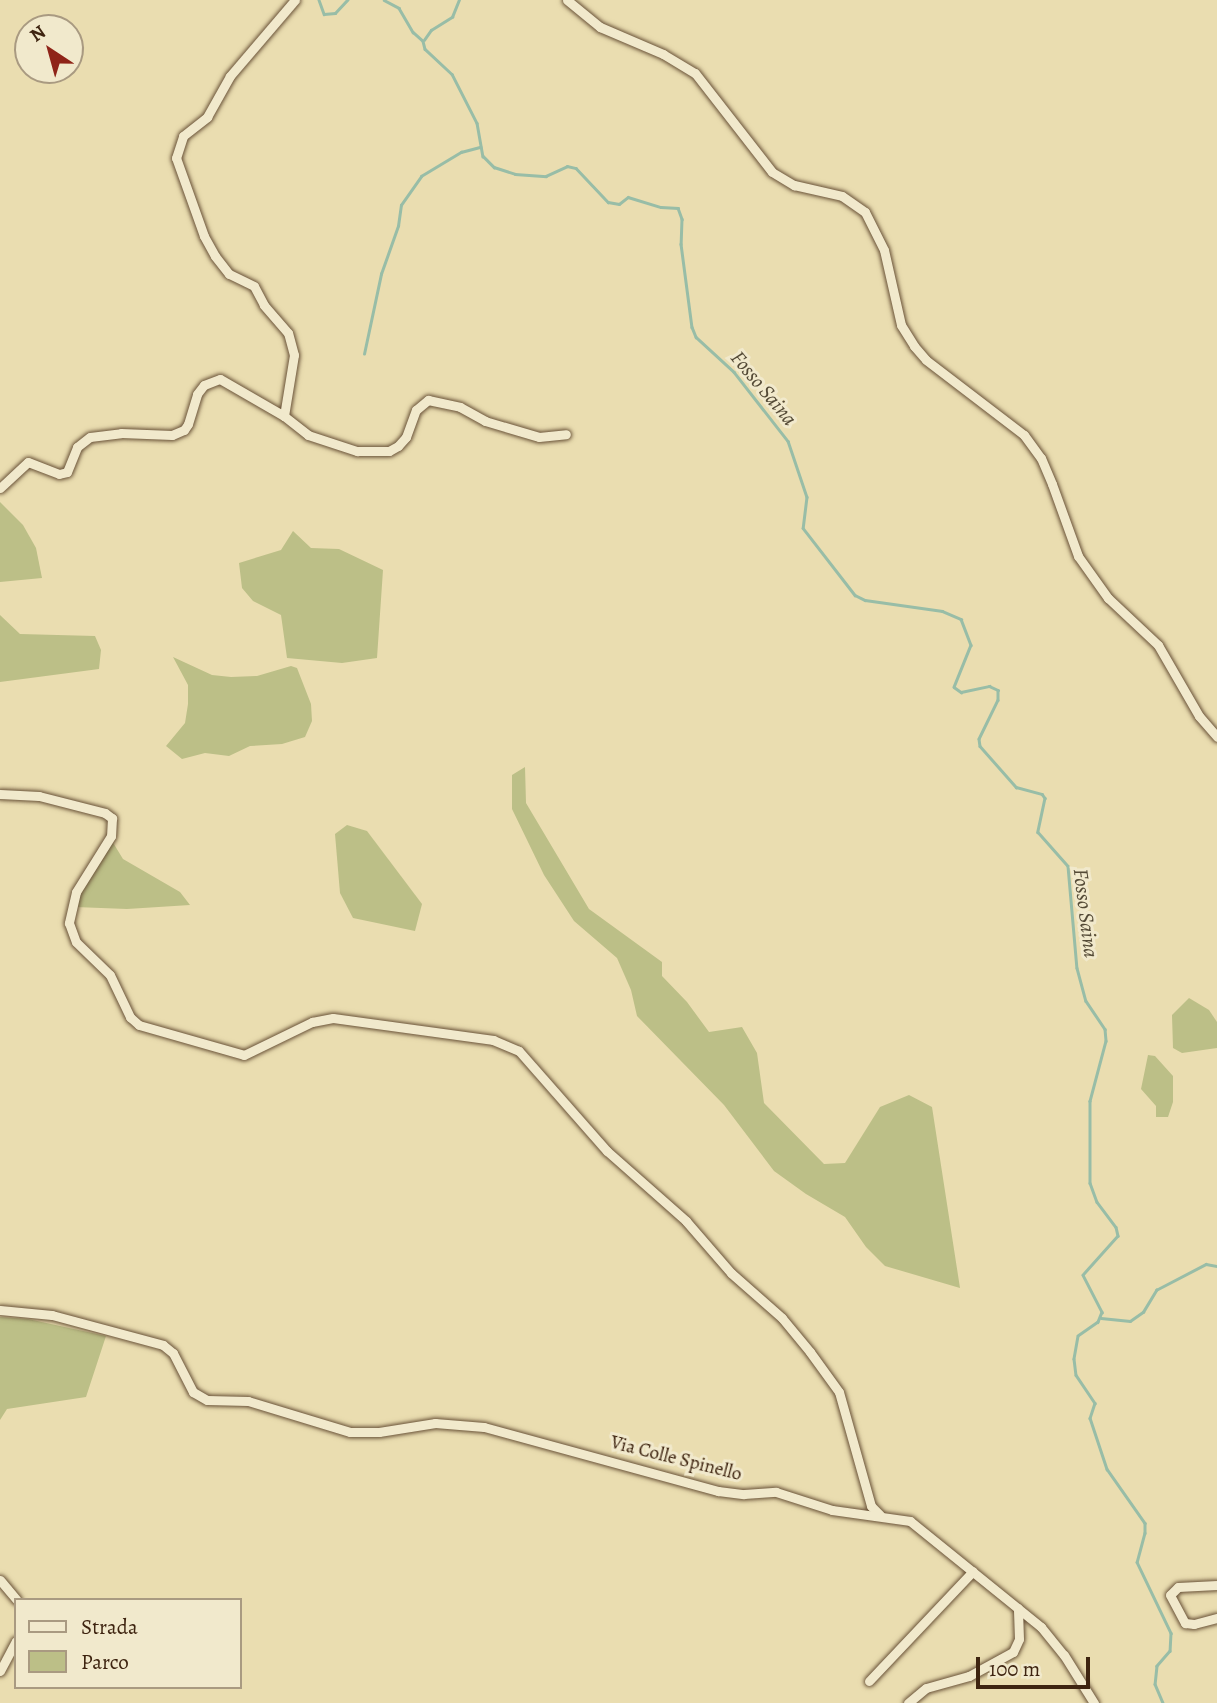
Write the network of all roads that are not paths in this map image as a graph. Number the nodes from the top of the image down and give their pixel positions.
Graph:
1 (295, 0) edge
2 (567, 0) edge
3 (284, 416) junction
4 (566, 434) dead end
5 (0, 488) edge
6 (1217, 737) edge
7 (0, 794) edge
8 (0, 1310) edge
9 (880, 1515) junction
10 (973, 1571) junction
11 (0, 1580) edge
12 (1217, 1585) edge
13 (15, 1598) edge
14 (1018, 1608) junction
15 (1217, 1618) edge
16 (14, 1645) edge
17 (0, 1671) edge
18 (869, 1681) dead end
19 (908, 1703) edge
20 (1094, 1703) edge

1 - 3 street
2 - 6 street
3 - 4 street
3 - 5 street
7 - 9 street
8 - 9 street, Via Colle Spinello
9 - 10 street, Via Colle Spinello
10 - 14 street, Via Colle Spinello
10 - 18 street
11 - 13 street
12 - 15 street
14 - 19 street
14 - 20 street, Via Colle Spinello
16 - 17 street

